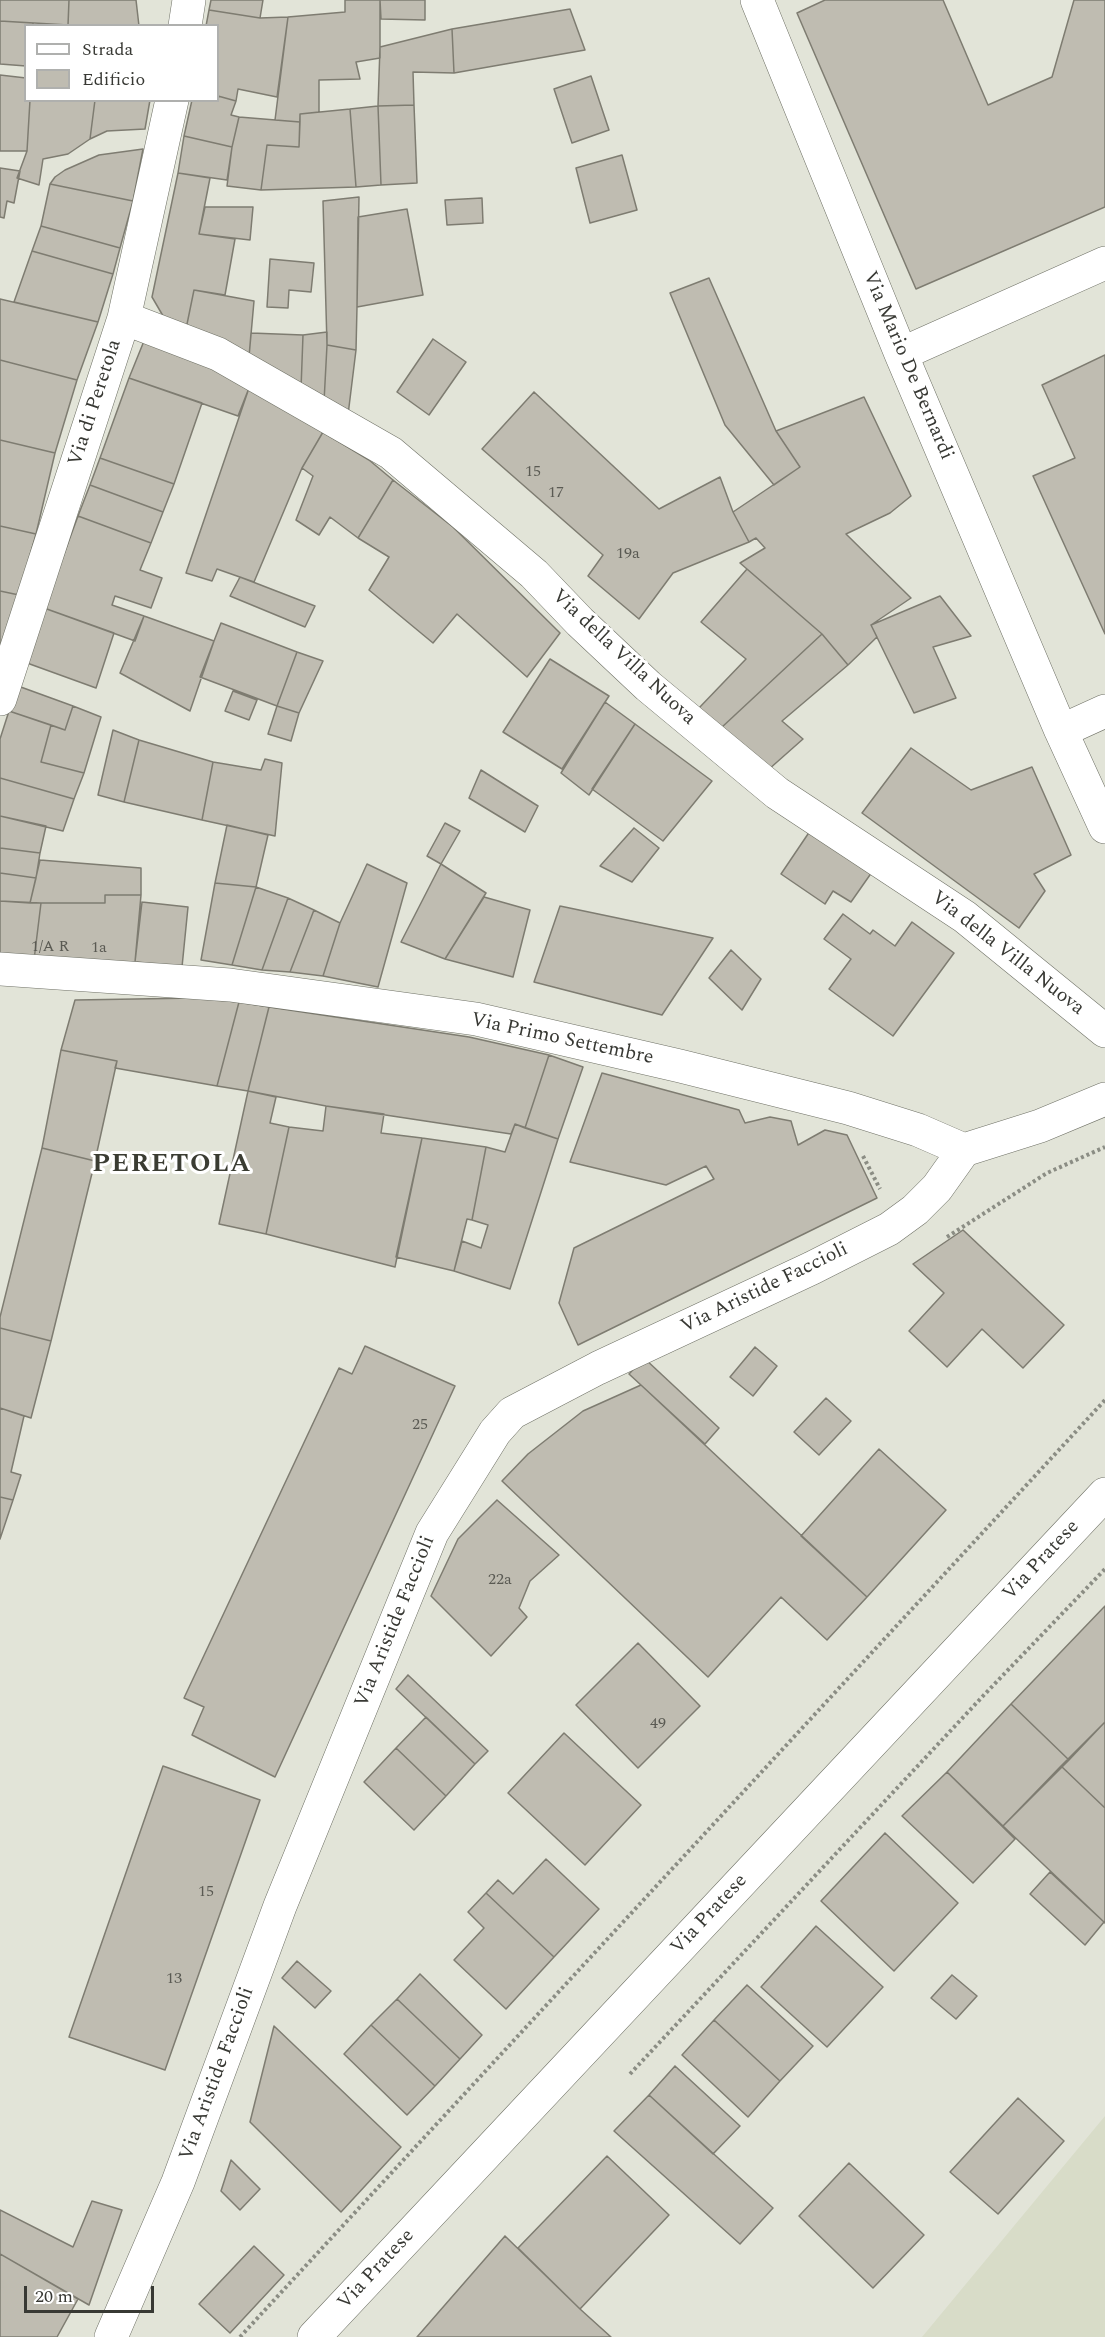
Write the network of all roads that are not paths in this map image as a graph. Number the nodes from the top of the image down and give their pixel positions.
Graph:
1 (189, 0) edge
2 (757, 0) edge
3 (185, 24) edge
4 (172, 102) edge
5 (1105, 263) edge
6 (124, 318) junction
7 (901, 354) junction
8 (0, 699) edge
9 (1105, 711) edge
10 (1061, 731) junction
11 (1105, 827) edge
12 (0, 969) edge
13 (1105, 1031) edge
14 (1105, 1099) edge
15 (964, 1150) junction
16 (1105, 1494) edge
17 (111, 2337) edge
18 (314, 2337) edge

1 - 3 street
2 - 7 street, Via Mario De Bernardi
4 - 6 street, Via di Peretola
5 - 7 street
6 - 8 street, Via di Peretola
6 - 13 street, Via della Villa Nuova
7 - 10 street, Via Mario De Bernardi
9 - 10 street
10 - 11 street, Via Mario De Bernardi
12 - 15 street, Via Primo Settembre
14 - 15 street
15 - 17 street, Via Aristide Faccioli
16 - 18 street, Via Pratese

